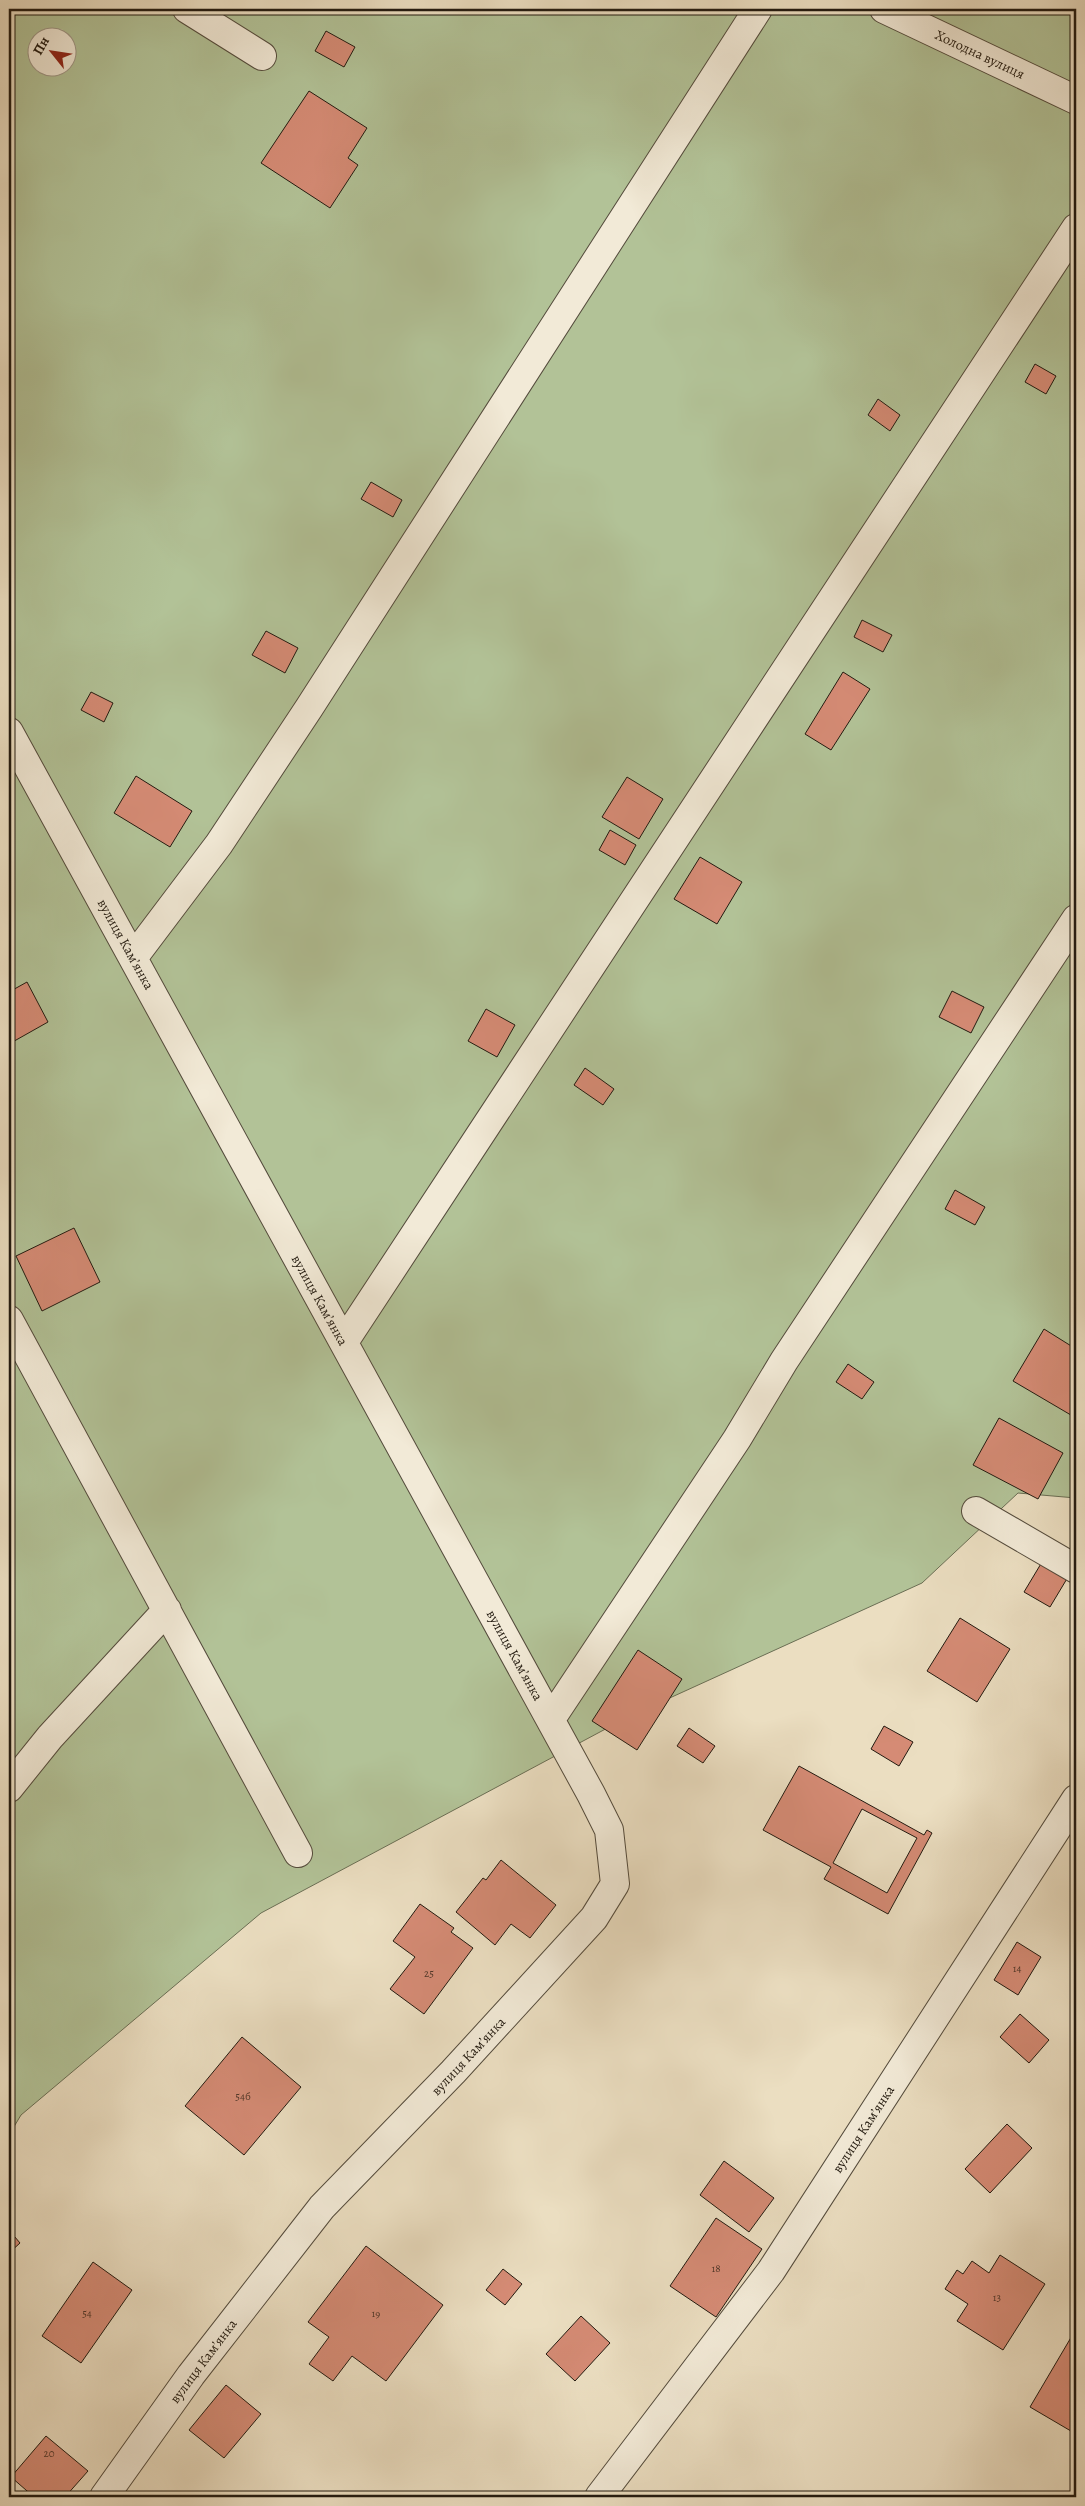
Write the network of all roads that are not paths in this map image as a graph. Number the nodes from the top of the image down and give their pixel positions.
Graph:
1 (187, 9) edge
2 (758, 9) edge
3 (888, 10) edge
4 (262, 56) dead end
5 (1076, 100) edge
6 (1076, 228) edge
7 (9, 732) edge
8 (1076, 919) edge
9 (133, 958) junction
10 (9, 1320) edge
11 (344, 1342) junction
12 (976, 1511) dead end
13 (1076, 1569) edge
14 (167, 1610) junction
15 (550, 1719) junction
16 (9, 1788) edge
17 (1076, 1799) edge
18 (298, 1853) dead end
19 (104, 2497) edge
20 (599, 2497) edge

1 - 4 street
2 - 9 street
3 - 5 street, Холодна вулиця
6 - 11 street
7 - 9 street, вулиця Камʼянка
8 - 15 street
9 - 11 street, вулиця Камʼянка
10 - 14 street
11 - 15 street, вулиця Камʼянка
12 - 13 street
14 - 16 street
14 - 18 street
15 - 19 street, вулиця Камʼянка
17 - 20 street, вулиця Камʼянка

